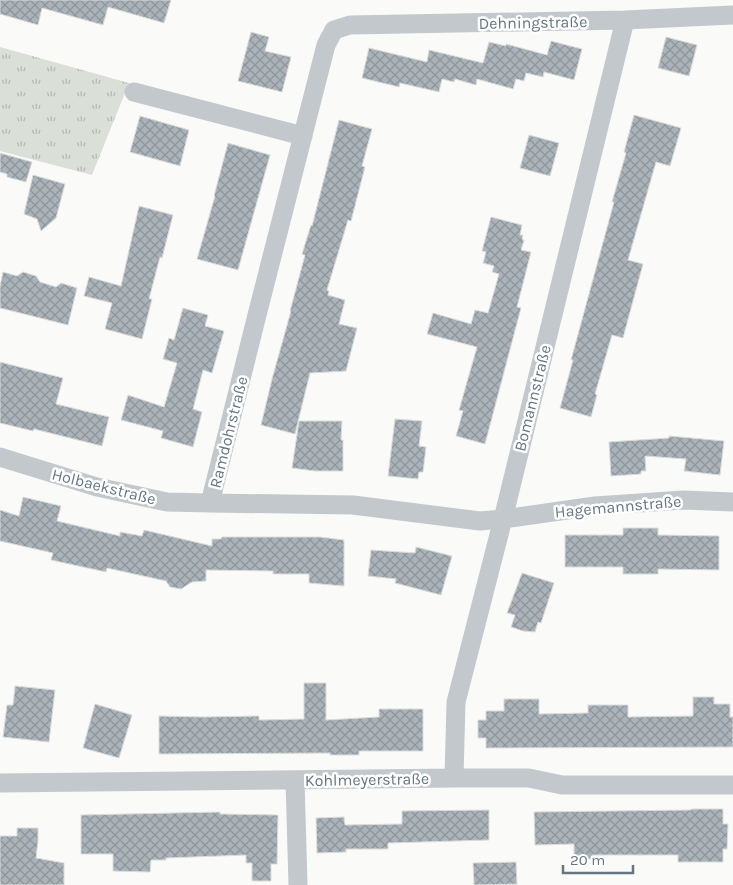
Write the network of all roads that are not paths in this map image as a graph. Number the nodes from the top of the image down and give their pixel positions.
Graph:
1 (733, 15) edge
2 (625, 20) junction
3 (334, 30) joint
4 (134, 92) dead end
5 (303, 136) junction
6 (0, 457) edge
7 (733, 502) edge
8 (210, 503) junction
9 (503, 519) junction
10 (454, 778) junction
11 (295, 780) junction
12 (0, 783) edge
13 (733, 785) edge
14 (298, 885) edge

1 - 2 street, Dehningstraße
2 - 3 street, Dehningstraße
2 - 9 street, Bomannstraße
3 - 5 street, Ramdohrstraße
4 - 5 street
5 - 8 street, Ramdohrstraße
6 - 8 street, Holbaekstraße
7 - 9 street, Hagemannstraße
8 - 9 street, Ramdohrstraße
9 - 10 street, Bomannstraße
10 - 11 street, Kohlmeyerstraße
10 - 13 street, Kohlmeyerstraße
11 - 12 street, Kohlmeyerstraße
11 - 14 street

